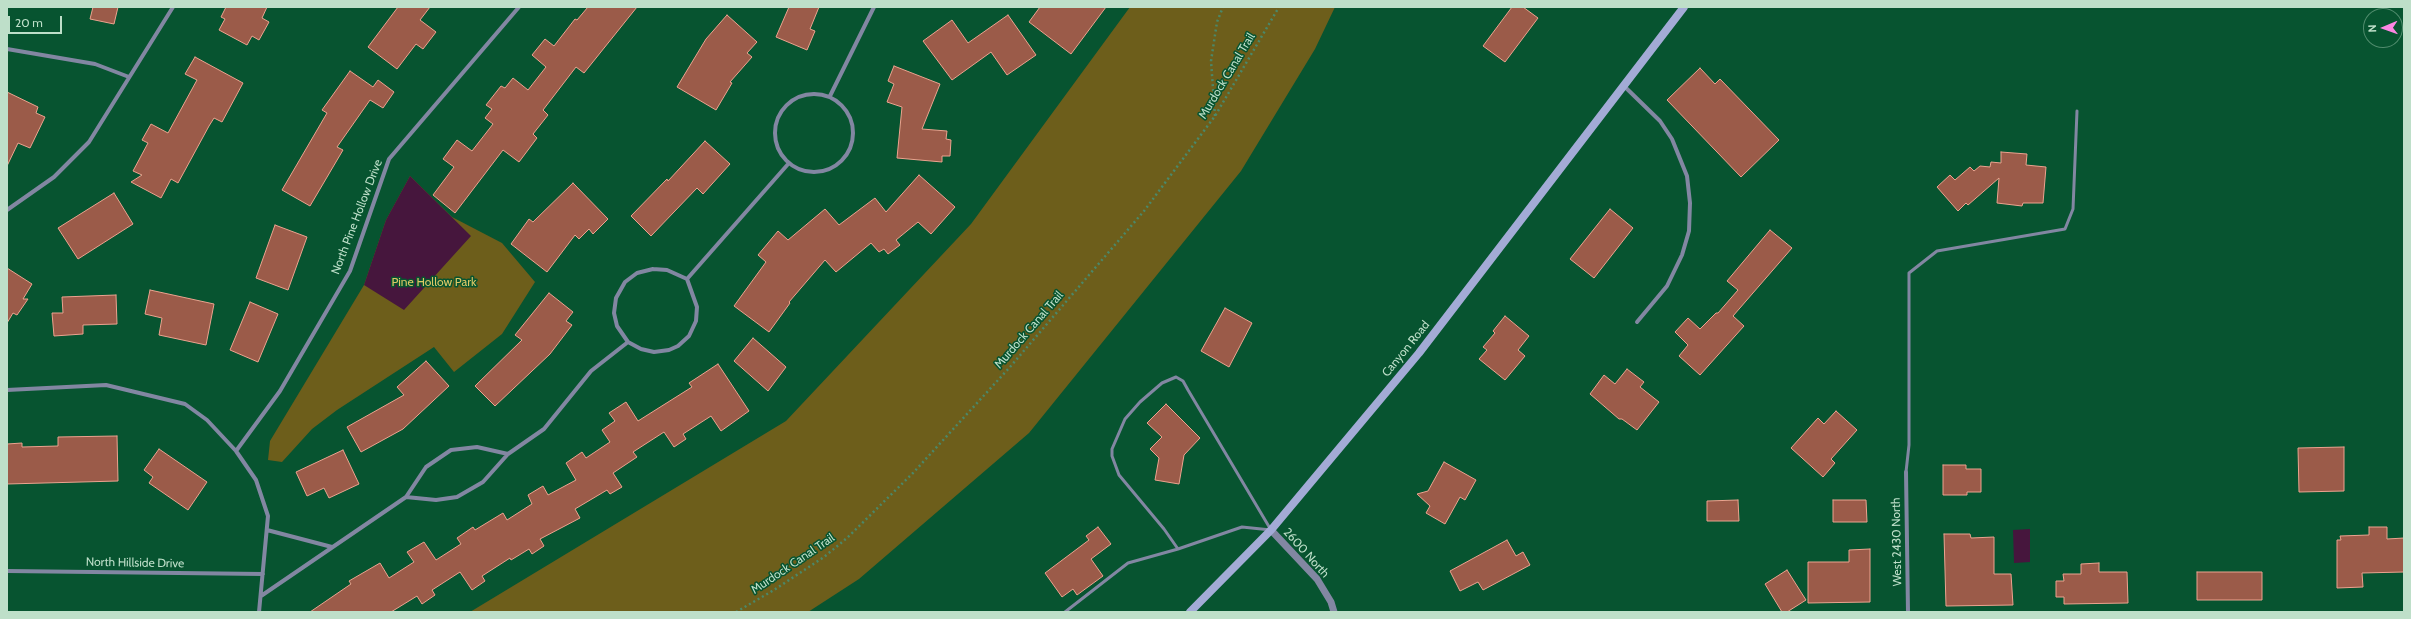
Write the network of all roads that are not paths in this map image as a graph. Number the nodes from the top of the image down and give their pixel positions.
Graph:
1 (173, 7) edge
2 (519, 7) edge
3 (874, 7) edge
4 (1684, 7) edge
5 (7, 49) edge
6 (130, 77) junction
7 (1623, 85) junction
8 (830, 96) junction
9 (2077, 111) dead end
10 (789, 163) junction
11 (7, 210) edge
12 (687, 279) junction
13 (1637, 322) dead end
14 (628, 342) junction
15 (7, 390) edge
16 (236, 451) junction
17 (508, 454) junction
18 (1906, 472) joint
19 (406, 497) junction
20 (267, 530) junction
21 (1271, 530) junction
22 (332, 547) junction
23 (1178, 549) junction
24 (7, 571) edge
25 (263, 574) junction
26 (261, 596) junction
27 (259, 612) edge
28 (1065, 612) edge
29 (1190, 612) edge
30 (1334, 612) edge
31 (1908, 612) edge

1 - 6 street
2 - 16 street, North Pine Hollow Drive
3 - 8 street
4 - 7 main road, Canyon Road
5 - 6 street
6 - 11 street
7 - 13 street
7 - 21 main road, Canyon Road
8 - 10 street
8 - 10 street
9 - 18 lane
10 - 12 street
12 - 14 street
12 - 14 street
14 - 17 street
15 - 16 street
16 - 20 street
17 - 19 street
17 - 19 street
18 - 31 street, West 2430 North
19 - 22 street
20 - 22 street
20 - 25 street
21 - 23 lane
21 - 23 lane
21 - 29 main road, Canyon Road
21 - 30 street, 2600 North
22 - 26 street
23 - 28 lane
24 - 25 street, North Hillside Drive
25 - 26 street
26 - 27 street

